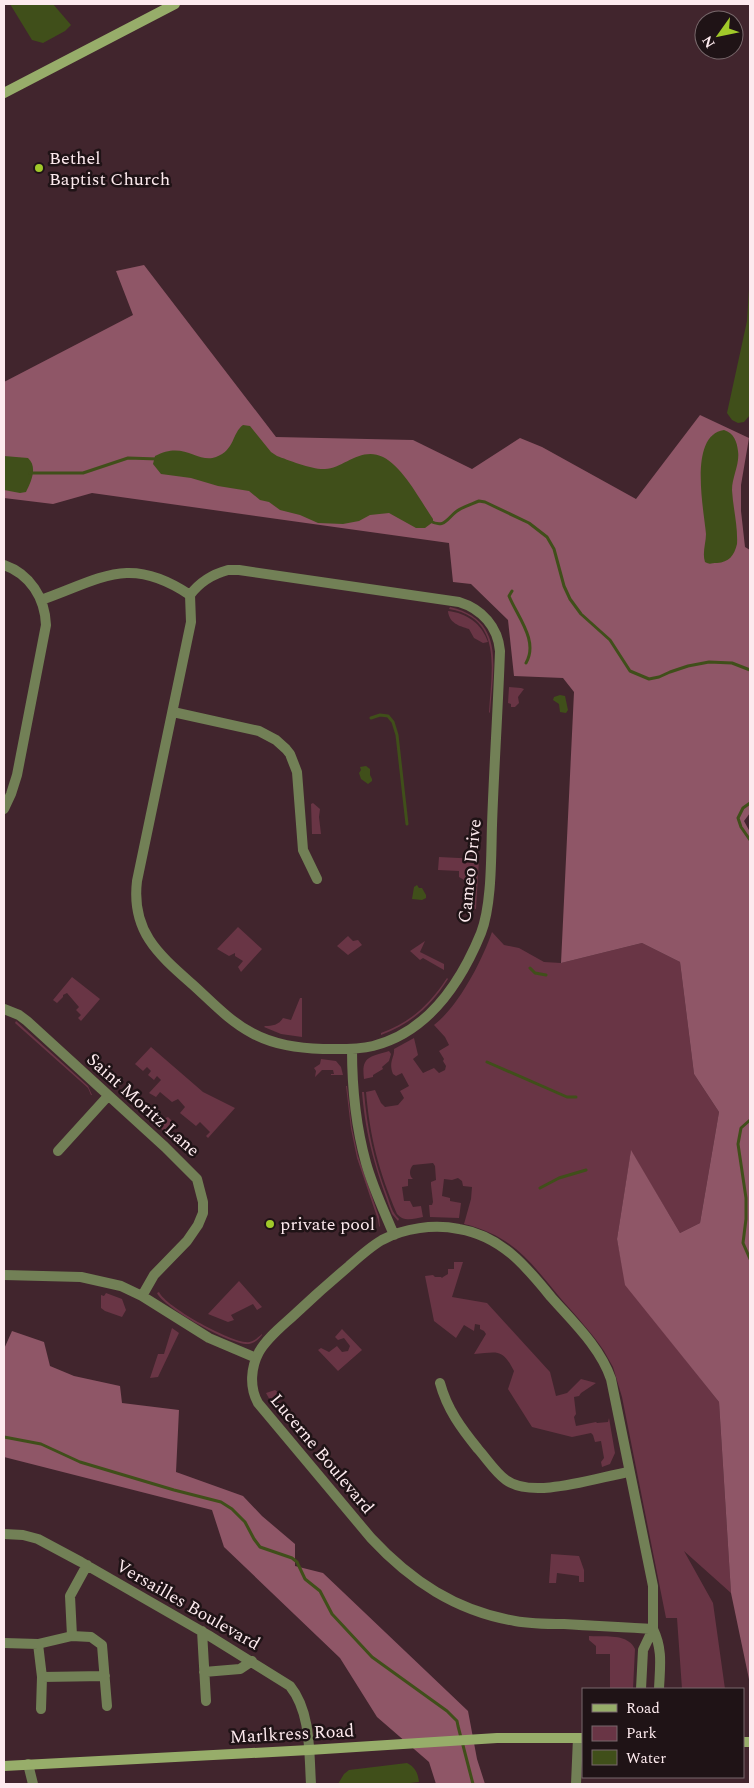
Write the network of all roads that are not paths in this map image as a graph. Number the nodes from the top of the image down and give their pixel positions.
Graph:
1 (174, 4) edge
2 (4, 93) edge
3 (4, 565) edge
4 (190, 595) junction
5 (41, 600) junction
6 (173, 712) junction
7 (4, 809) edge
8 (317, 879) dead end
9 (4, 1008) edge
10 (352, 1049) junction
11 (108, 1096) junction
12 (58, 1151) dead end
13 (394, 1235) junction
14 (4, 1275) edge
15 (142, 1296) junction
16 (256, 1358) junction
17 (440, 1384) dead end
18 (629, 1472) junction
19 (4, 1534) edge
20 (87, 1565) junction
21 (653, 1629) junction
22 (202, 1631) junction
23 (72, 1636) junction
24 (4, 1643) edge
25 (38, 1644) junction
26 (252, 1661) junction
27 (204, 1672) junction
28 (105, 1676) junction
29 (42, 1678) junction
30 (641, 1688) edge
31 (659, 1688) edge
32 (206, 1701) dead end
33 (107, 1706) dead end
34 (41, 1709) dead end
35 (580, 1738) edge
36 (309, 1750) junction
37 (28, 1764) junction
38 (4, 1766) edge
39 (33, 1784) edge
40 (310, 1784) edge
41 (576, 1784) edge

1 - 2 street
3 - 5 street
4 - 5 street
4 - 6 street, Cameo Drive
4 - 10 street, Cameo Drive
5 - 7 street
6 - 8 street
6 - 10 street, Cameo Drive
9 - 11 street, Saint Moritz Lane
10 - 13 street
11 - 12 street
11 - 15 street, Saint Moritz Lane
13 - 16 street, Lucerne Boulevard
13 - 18 street, Lucerne Boulevard
14 - 15 street
15 - 16 street
16 - 21 street, Lucerne Boulevard
17 - 18 street
18 - 21 street, Lucerne Boulevard
19 - 20 street, Versailles Boulevard
20 - 22 street, Versailles Boulevard
20 - 23 street
21 - 30 street, Lucerne Boulevard
21 - 31 street, Lucerne Boulevard
22 - 26 street, Versailles Boulevard
22 - 27 street
23 - 25 street
23 - 28 street
24 - 25 street
25 - 29 street
26 - 27 street
26 - 36 street, Versailles Boulevard
27 - 32 street
28 - 29 street
28 - 33 street
29 - 34 street
35 - 36 street, Marlkress Road
35 - 41 street
36 - 37 street, Marlkress Road
36 - 40 street, Versailles Boulevard
37 - 38 street, Marlkress Road
37 - 39 street

